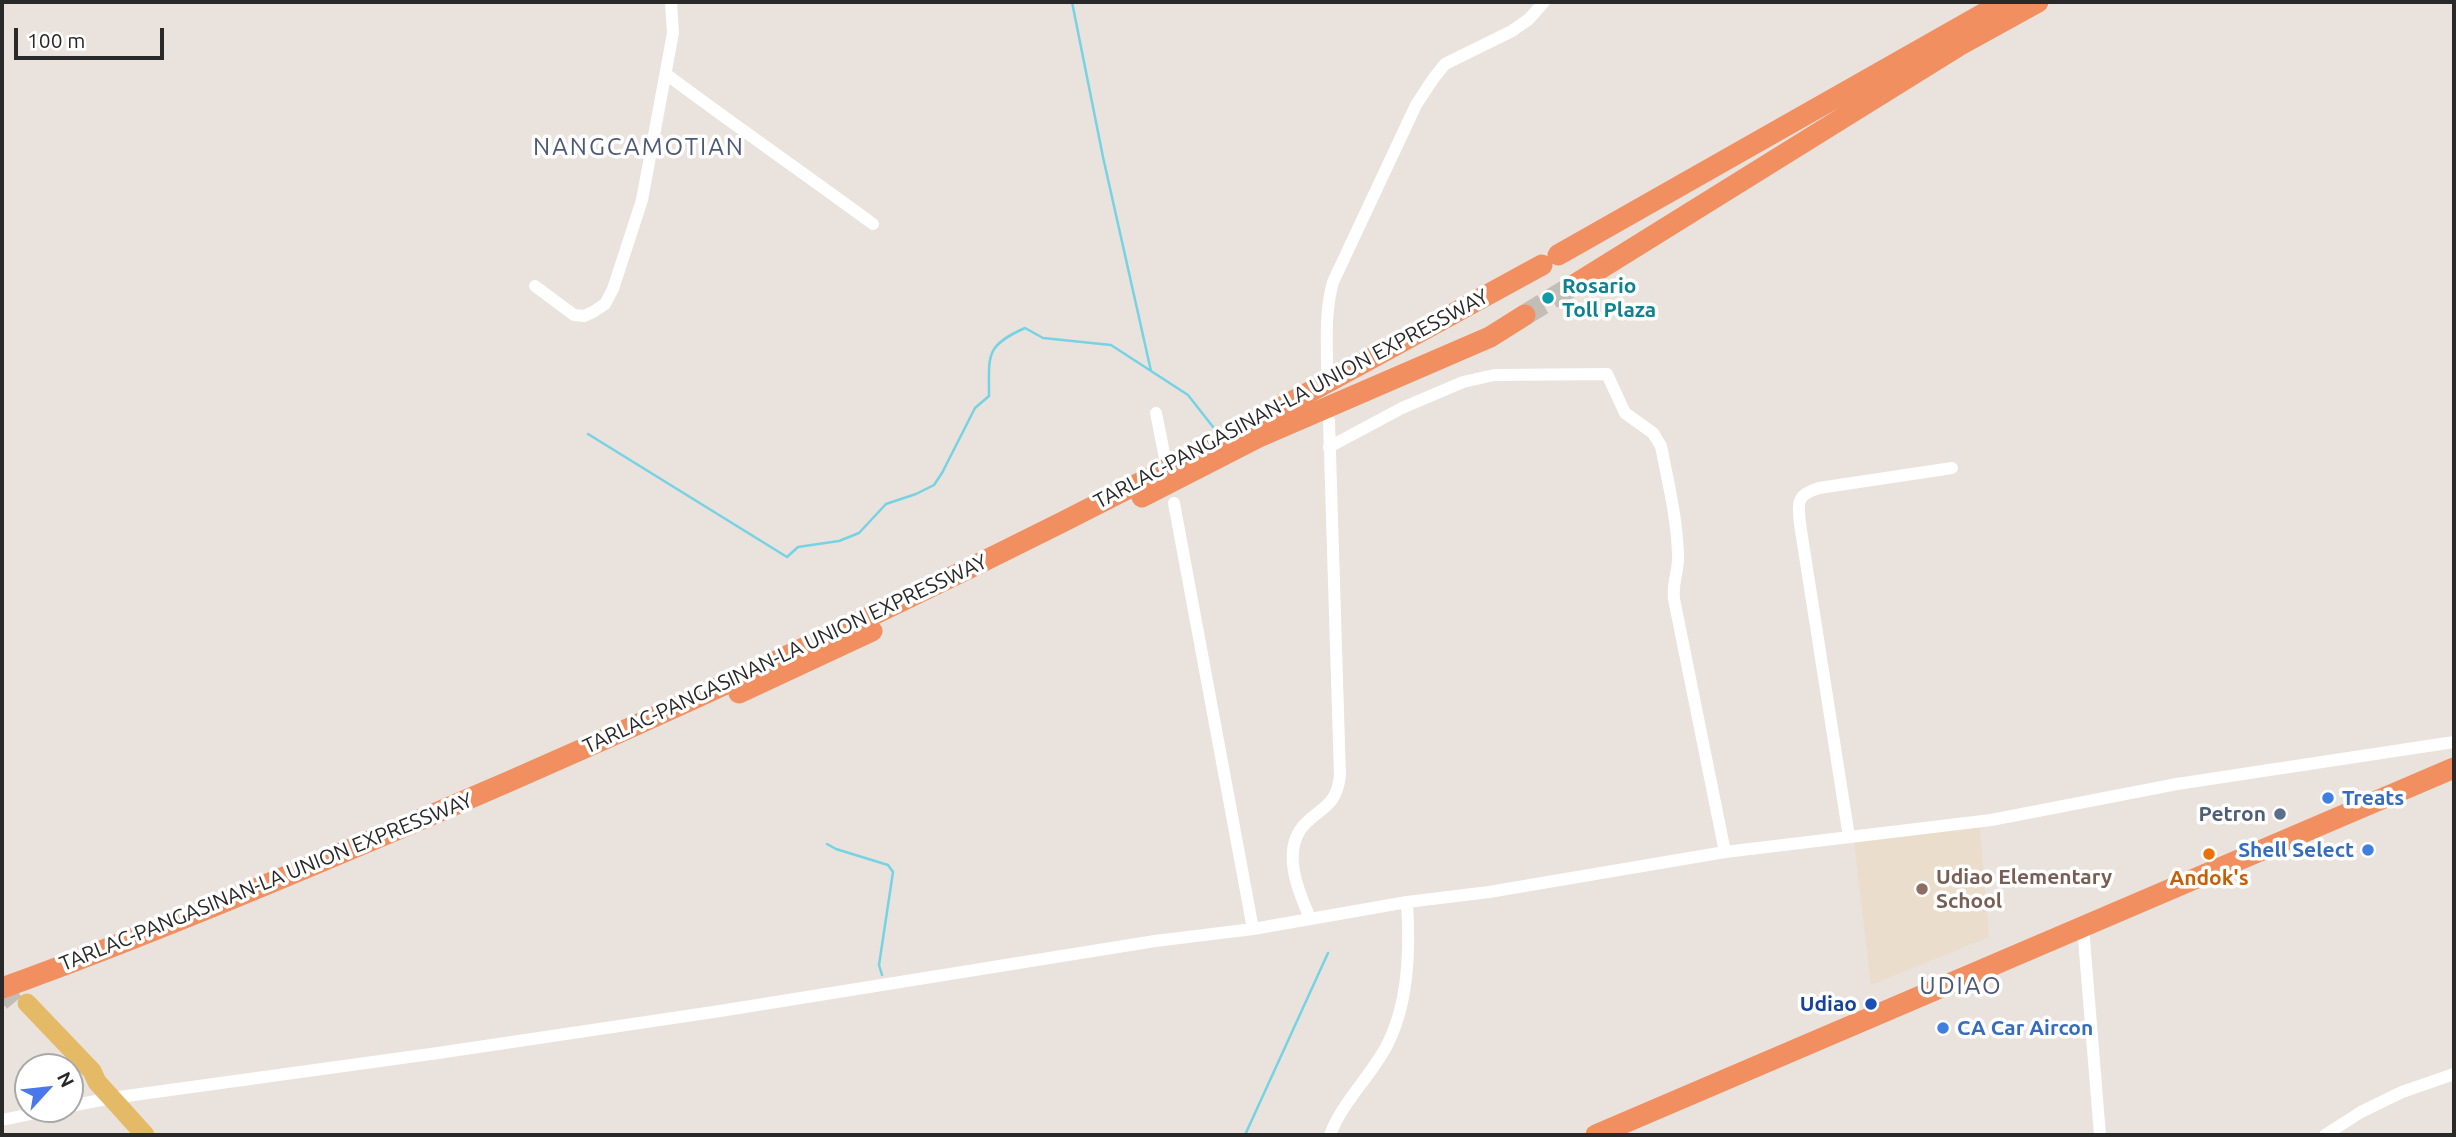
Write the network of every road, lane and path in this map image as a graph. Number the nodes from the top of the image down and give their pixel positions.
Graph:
1 (671, 2) edge
2 (1544, 2) edge
3 (2004, 2) edge
4 (2038, 2) edge
5 (666, 74) junction
6 (873, 224) dead end
7 (1574, 285) tunnel mouth
8 (535, 286) dead end
9 (1525, 315) tunnel mouth
10 (1327, 368) dead end
11 (1156, 413) dead end
12 (1329, 421) dead end
13 (1329, 447) junction
14 (1164, 458) dead end
15 (1952, 468) dead end
16 (1174, 503) dead end
17 (2454, 741) edge
18 (2454, 768) edge
19 (1849, 837) junction
20 (1725, 852) junction
21 (1407, 902) junction
22 (1310, 918) junction
23 (2083, 927) junction
24 (1253, 929) junction
25 (3, 980) edge
26 (16, 1004) edge
27 (2454, 1074) edge
28 (112, 1098) junction
29 (84, 1103) edge
30 (1633, 1128) edge
31 (145, 1135) edge
32 (1330, 1135) edge
33 (1596, 1135) edge
34 (2100, 1135) edge
35 (2325, 1135) edge

1 - 5 street
2 - 10 street
3 - 25 highway, TARLAC-PANGASINAN-LA UNION EXPRESSWAY
4 - 7 highway
5 - 6 street
5 - 8 street
9 - 26 highway, TARLAC-PANGASINAN-LA UNION EXPRESSWAY
11 - 14 street
12 - 13 street
13 - 20 street
13 - 22 street
15 - 19 street
16 - 24 street
17 - 19 street
18 - 23 highway
19 - 20 street
20 - 21 street
21 - 22 street
21 - 32 street
22 - 24 street
23 - 30 highway
23 - 34 street
24 - 28 street
26 - 28 main road
27 - 35 street
28 - 29 street
28 - 31 main road
30 - 33 highway

